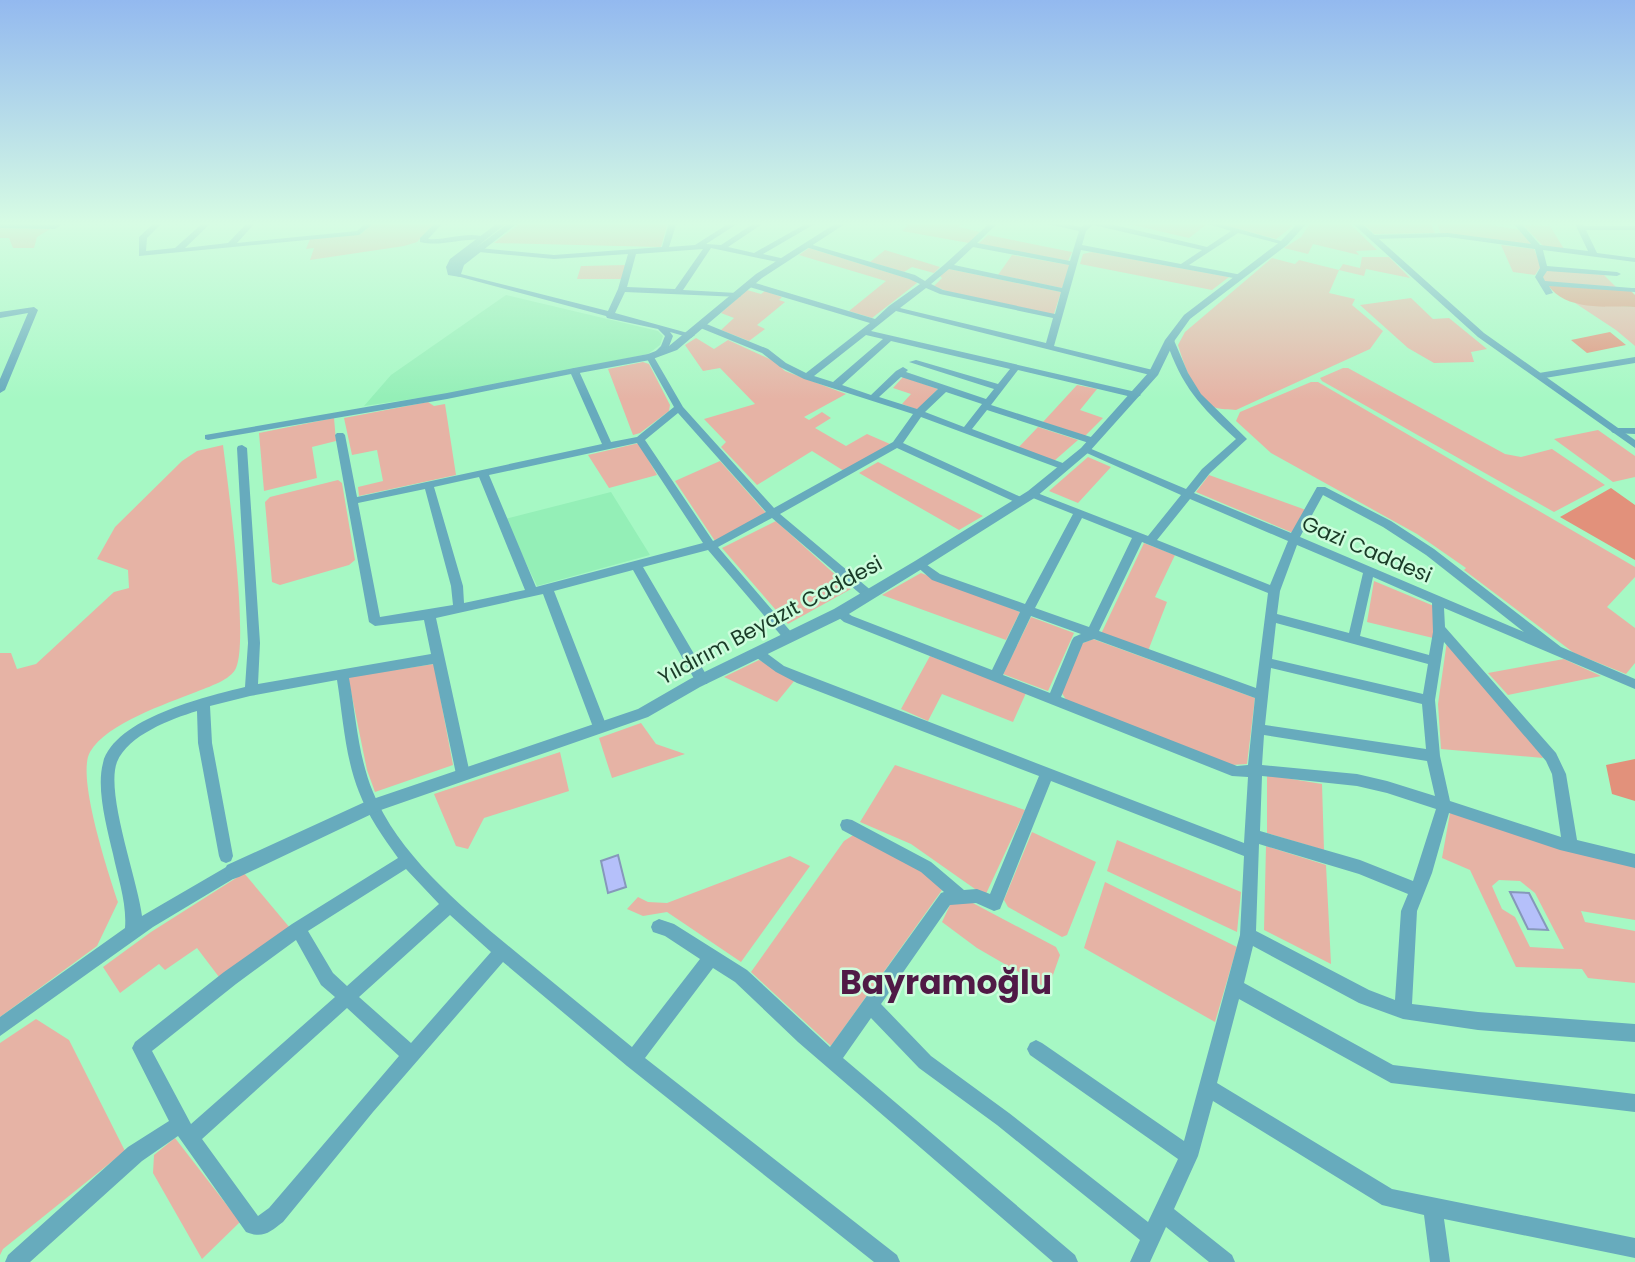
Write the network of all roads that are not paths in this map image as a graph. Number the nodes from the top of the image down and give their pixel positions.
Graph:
1 (479, 281) edge
2 (624, 281) edge
3 (685, 281) edge
4 (753, 281) edge
5 (919, 281) edge
6 (926, 281) edge
7 (1018, 281) edge
8 (1069, 281) edge
9 (1235, 281) edge
10 (1420, 281) edge
11 (923, 283) junction
12 (1543, 283) joint
13 (749, 284) junction
14 (622, 289) junction
15 (1066, 291) junction
16 (1634, 291) edge
17 (677, 292) junction
18 (1549, 293) dead end
19 (737, 295) junction
20 (892, 308) junction
21 (0, 315) edge
22 (610, 316) junction
23 (1059, 317) junction
24 (875, 322) junction
25 (701, 325) junction
26 (662, 329) junction
27 (863, 332) junction
28 (691, 335) junction
29 (889, 338) junction
30 (1170, 341) junction
31 (928, 347) junction
32 (1049, 347) junction
33 (653, 355) junction
34 (1635, 360) edge
35 (913, 362) junction
36 (1016, 367) junction
37 (574, 371) junction
38 (900, 373) junction
39 (1154, 373) junction
40 (1539, 376) junction
41 (807, 377) junction
42 (835, 386) junction
43 (944, 388) junction
44 (1000, 388) junction
45 (0, 390) edge
46 (1136, 395) junction
47 (873, 398) junction
48 (988, 405) junction
49 (679, 408) junction
50 (919, 413) junction
51 (966, 431) junction
52 (1635, 431) edge
53 (1616, 432) junction
54 (340, 435) dead end
55 (208, 437) dead end
56 (640, 439) junction
57 (897, 444) junction
58 (1089, 445) junction
59 (1635, 445) edge
60 (608, 447) junction
61 (242, 448) dead end
62 (1063, 467) junction
63 (483, 474) junction
64 (429, 486) junction
65 (1032, 494) junction
66 (1186, 494) junction
67 (352, 501) junction
68 (1021, 501) junction
69 (1079, 513) junction
70 (773, 514) junction
71 (1145, 539) junction
72 (1294, 539) junction
73 (710, 545) junction
74 (920, 564) junction
75 (636, 565) junction
76 (1369, 570) junction
77 (547, 589) junction
78 (1274, 591) junction
79 (532, 592) junction
80 (869, 595) junction
81 (1438, 600) junction
82 (459, 608) junction
83 (1027, 611) junction
84 (839, 613) junction
85 (429, 615) junction
86 (1271, 617) junction
87 (1439, 628) junction
88 (1091, 635) junction
89 (788, 636) junction
90 (1354, 637) junction
91 (1556, 650) junction
92 (757, 652) junction
93 (439, 658) junction
94 (1435, 661) junction
95 (1266, 662) junction
96 (342, 674) junction
97 (996, 676) junction
98 (702, 680) junction
99 (1635, 684) edge
100 (251, 689) junction
101 (1262, 695) junction
102 (1054, 699) junction
103 (1428, 700) junction
104 (203, 703) junction
105 (600, 727) junction
106 (1258, 729) junction
107 (1433, 756) junction
108 (1257, 770) junction
109 (1047, 773) junction
110 (463, 774) junction
111 (373, 806) junction
112 (1444, 806) junction
113 (847, 825) dead end
114 (1251, 835) junction
115 (1570, 845) junction
116 (1250, 852) junction
117 (407, 860) junction
118 (1635, 861) edge
119 (230, 864) junction
120 (1417, 890) junction
121 (959, 895) junction
122 (450, 905) junction
123 (659, 927) dead end
124 (299, 929) junction
125 (133, 932) junction
126 (1248, 935) junction
127 (502, 951) junction
128 (712, 956) junction
129 (1235, 987) junction
130 (346, 998) junction
131 (870, 1005) junction
132 (1403, 1011) junction
133 (0, 1027) edge
134 (1635, 1033) edge
135 (1036, 1049) dead end
136 (411, 1055) junction
137 (833, 1058) junction
138 (633, 1060) junction
139 (1208, 1087) junction
140 (1635, 1102) edge
141 (185, 1131) junction
142 (1189, 1156) junction
143 (1433, 1209) junction
144 (1163, 1212) junction
145 (1152, 1237) junction
146 (1635, 1248) edge
147 (15, 1262) edge
148 (890, 1262) edge
149 (1068, 1262) edge
150 (1140, 1262) edge
151 (1225, 1262) edge
152 (1440, 1262) edge

1 - 22 street
2 - 14 street
3 - 17 street
4 - 13 street
5 - 11 street
6 - 11 street
7 - 15 street
8 - 15 street
9 - 30 street, Yıldırım Beyazıt Caddesi
10 - 40 street
11 - 20 street
11 - 23 street
12 - 16 street
12 - 18 street
13 - 19 street
13 - 24 street
14 - 17 street
14 - 22 street
15 - 23 street
17 - 19 street
19 - 25 street
20 - 24 street
20 - 32 street
21 - 45 street
22 - 26 street
23 - 32 street
24 - 27 street
25 - 28 street
25 - 41 street
26 - 28 street
26 - 33 street
27 - 29 street
27 - 41 street
28 - 33 street
29 - 31 street
29 - 42 street
30 - 39 street, Yıldırım Beyazıt Caddesi
30 - 66 street
31 - 35 street
31 - 36 street
32 - 39 street
33 - 37 street
33 - 49 street
34 - 40 street
35 - 38 street
35 - 44 street
36 - 44 street
36 - 46 street
37 - 55 street
37 - 60 street
38 - 43 street
38 - 47 street
39 - 46 street, Yıldırım Beyazıt Caddesi
40 - 53 street
41 - 42 street
42 - 47 street
43 - 48 street
43 - 50 street
44 - 48 street
46 - 58 street, Yıldırım Beyazıt Caddesi
47 - 50 street
48 - 51 street
48 - 58 street
49 - 56 street
49 - 70 street
50 - 51 street
50 - 57 street
51 - 62 street
52 - 53 street
53 - 59 street
54 - 67 street
56 - 60 street
56 - 73 street
57 - 68 street
57 - 70 street
58 - 62 street, Yıldırım Beyazıt Caddesi
58 - 66 street, Gazi Caddesi
60 - 63 street
61 - 100 street
62 - 65 street, Yıldırım Beyazıt Caddesi
63 - 64 street
63 - 79 street
64 - 67 street
64 - 82 street
65 - 68 street, Yıldırım Beyazıt Caddesi
65 - 69 street
66 - 71 street
66 - 72 street, Gazi Caddesi
67 - 85 street
68 - 74 street, Yıldırım Beyazıt Caddesi
69 - 71 street
69 - 83 street
70 - 73 street
70 - 80 street
71 - 78 street
71 - 88 street
72 - 76 street, Gazi Caddesi
72 - 78 street
72 - 91 street
73 - 75 street
73 - 89 street
74 - 80 street, Yıldırım Beyazıt Caddesi
74 - 83 street
75 - 77 street
75 - 98 street
76 - 81 street, Gazi Caddesi
76 - 90 street
77 - 79 street
77 - 105 street
78 - 86 street
79 - 82 street
80 - 84 street, Yıldırım Beyazıt Caddesi
81 - 87 street
81 - 91 street, Gazi Caddesi
82 - 85 street
83 - 88 street
83 - 97 street
84 - 89 street, Yıldırım Beyazıt Caddesi
84 - 97 street
85 - 93 street
86 - 90 street
86 - 95 street
87 - 94 street
87 - 115 street
88 - 101 street
88 - 102 street
89 - 92 street, Yıldırım Beyazıt Caddesi
90 - 94 street
91 - 99 street, Gazi Caddesi
92 - 98 street, Yıldırım Beyazıt Caddesi
92 - 109 street
93 - 96 street
93 - 110 street
94 - 103 street
95 - 101 street
95 - 103 street
96 - 100 street
96 - 111 street
97 - 102 street
98 - 105 street, Yıldırım Beyazıt Caddesi
100 - 104 street
101 - 106 street
102 - 108 street
103 - 107 street
104 - 119 street
104 - 125 street
105 - 110 street, Yıldırım Beyazıt Caddesi
106 - 107 street
106 - 108 street
107 - 112 street
108 - 112 street
108 - 114 street
109 - 116 street
109 - 121 street
110 - 111 street, Yıldırım Beyazıt Caddesi
111 - 117 street
111 - 119 street, Yıldırım Beyazıt Caddesi
112 - 115 street
112 - 120 street
113 - 121 street
114 - 116 street
114 - 120 street
115 - 118 street
116 - 126 street
117 - 122 street
117 - 124 street
119 - 125 street
120 - 132 street
121 - 131 street
122 - 127 street
122 - 130 street
123 - 128 street
124 - 130 street
124 - 141 street
125 - 133 street
126 - 129 street
126 - 132 street
127 - 136 street
127 - 138 street
128 - 137 street
128 - 138 street
129 - 139 street
129 - 140 street
130 - 136 street
130 - 141 street
131 - 137 street
131 - 145 street
132 - 134 street
135 - 142 street
136 - 141 street
137 - 149 street
138 - 148 street
139 - 142 street
139 - 143 street
141 - 147 street
142 - 144 street
143 - 146 street
143 - 152 street
144 - 145 street
144 - 151 street
145 - 150 street

